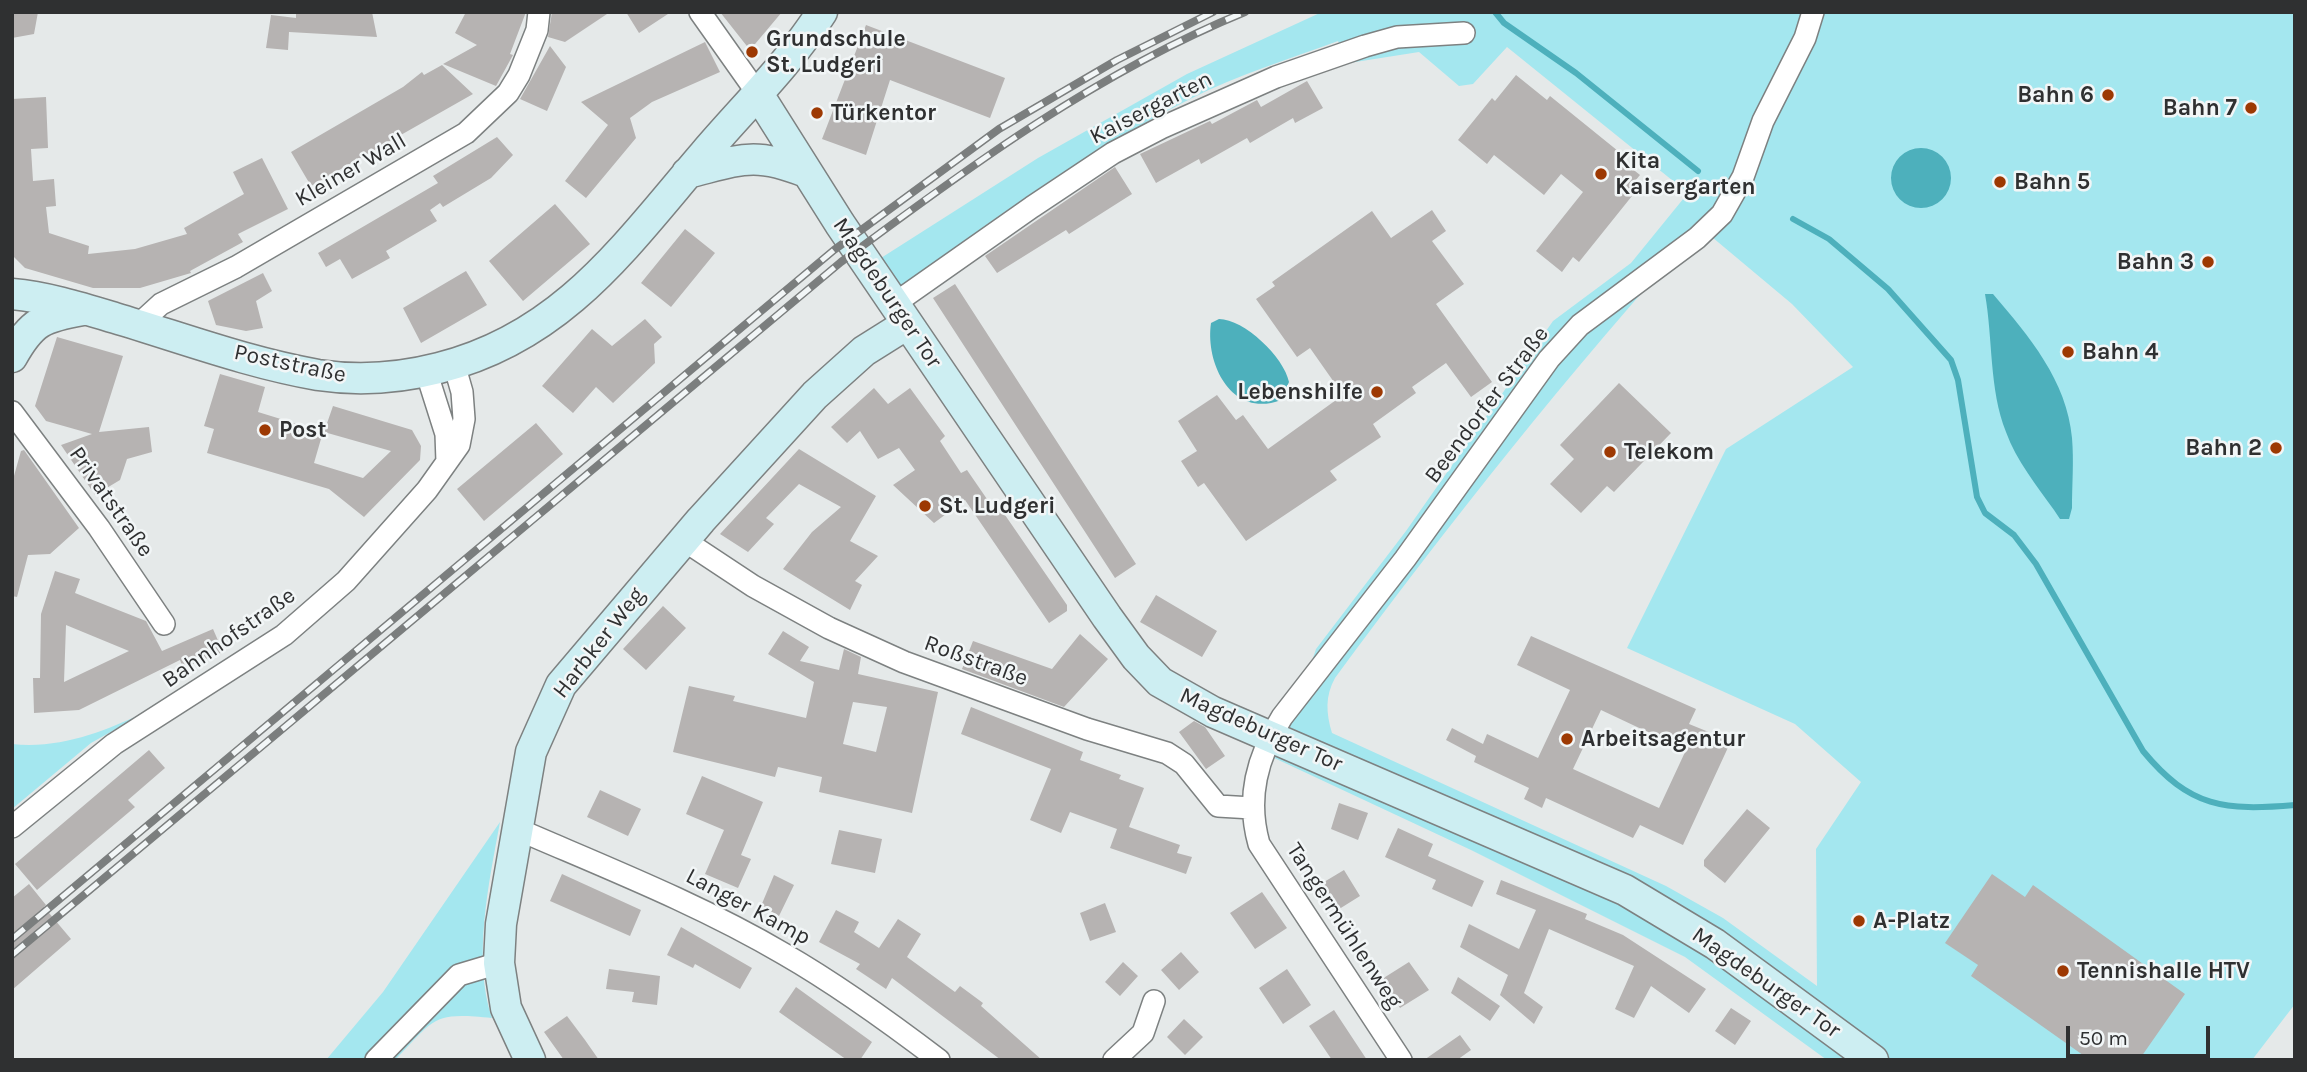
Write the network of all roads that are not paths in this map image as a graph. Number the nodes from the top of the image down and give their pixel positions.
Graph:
1 (539, 12) edge
2 (700, 12) edge
3 (1813, 12) edge
4 (822, 17) edge
5 (1464, 33) dead end
6 (758, 94) junction
7 (806, 172) junction
8 (687, 173) junction
9 (12, 294) edge
10 (86, 309) junction
11 (901, 314) junction
12 (138, 325) junction
13 (12, 357) edge
14 (440, 368) junction
15 (12, 412) edge
16 (447, 462) junction
17 (685, 541) junction
18 (164, 624) dead end
19 (1270, 736) junction
20 (1252, 808) junction
21 (12, 827) edge
22 (517, 830) junction
23 (499, 963) junction
24 (1154, 1001) dead end
25 (376, 1060) edge
26 (530, 1060) edge
27 (939, 1060) edge
28 (1114, 1060) edge
29 (1401, 1060) edge
30 (1873, 1060) edge

1 - 12 street, Kleiner Wall
2 - 6 street
3 - 19 street, Beendorfer Straße
4 - 6 main road, Poststraße
5 - 11 street, Kaisergarten
6 - 7 main road, Magdeburger Tor
6 - 8 main road, Poststraße
7 - 8 main road
7 - 11 main road, Magdeburger Tor
8 - 14 main road, Poststraße
9 - 10 main road, Poststraße
10 - 12 main road, Poststraße
10 - 13 main road
11 - 17 main road, Harbker Weg
11 - 19 main road, Magdeburger Tor
12 - 14 main road, Poststraße
14 - 16 street
14 - 16 street, Bahnhofstraße
15 - 18 street, Privatstraße
16 - 21 street, Bahnhofstraße
17 - 20 street, Roßstraße
17 - 22 main road, Harbker Weg
19 - 20 street, Tangermühlenweg
19 - 30 main road, Magdeburger Tor
20 - 29 street, Tangermühlenweg
22 - 23 main road, Harbker Weg
22 - 27 street, Langer Kamp
23 - 25 street
23 - 26 main road, Harbker Weg
24 - 28 street

